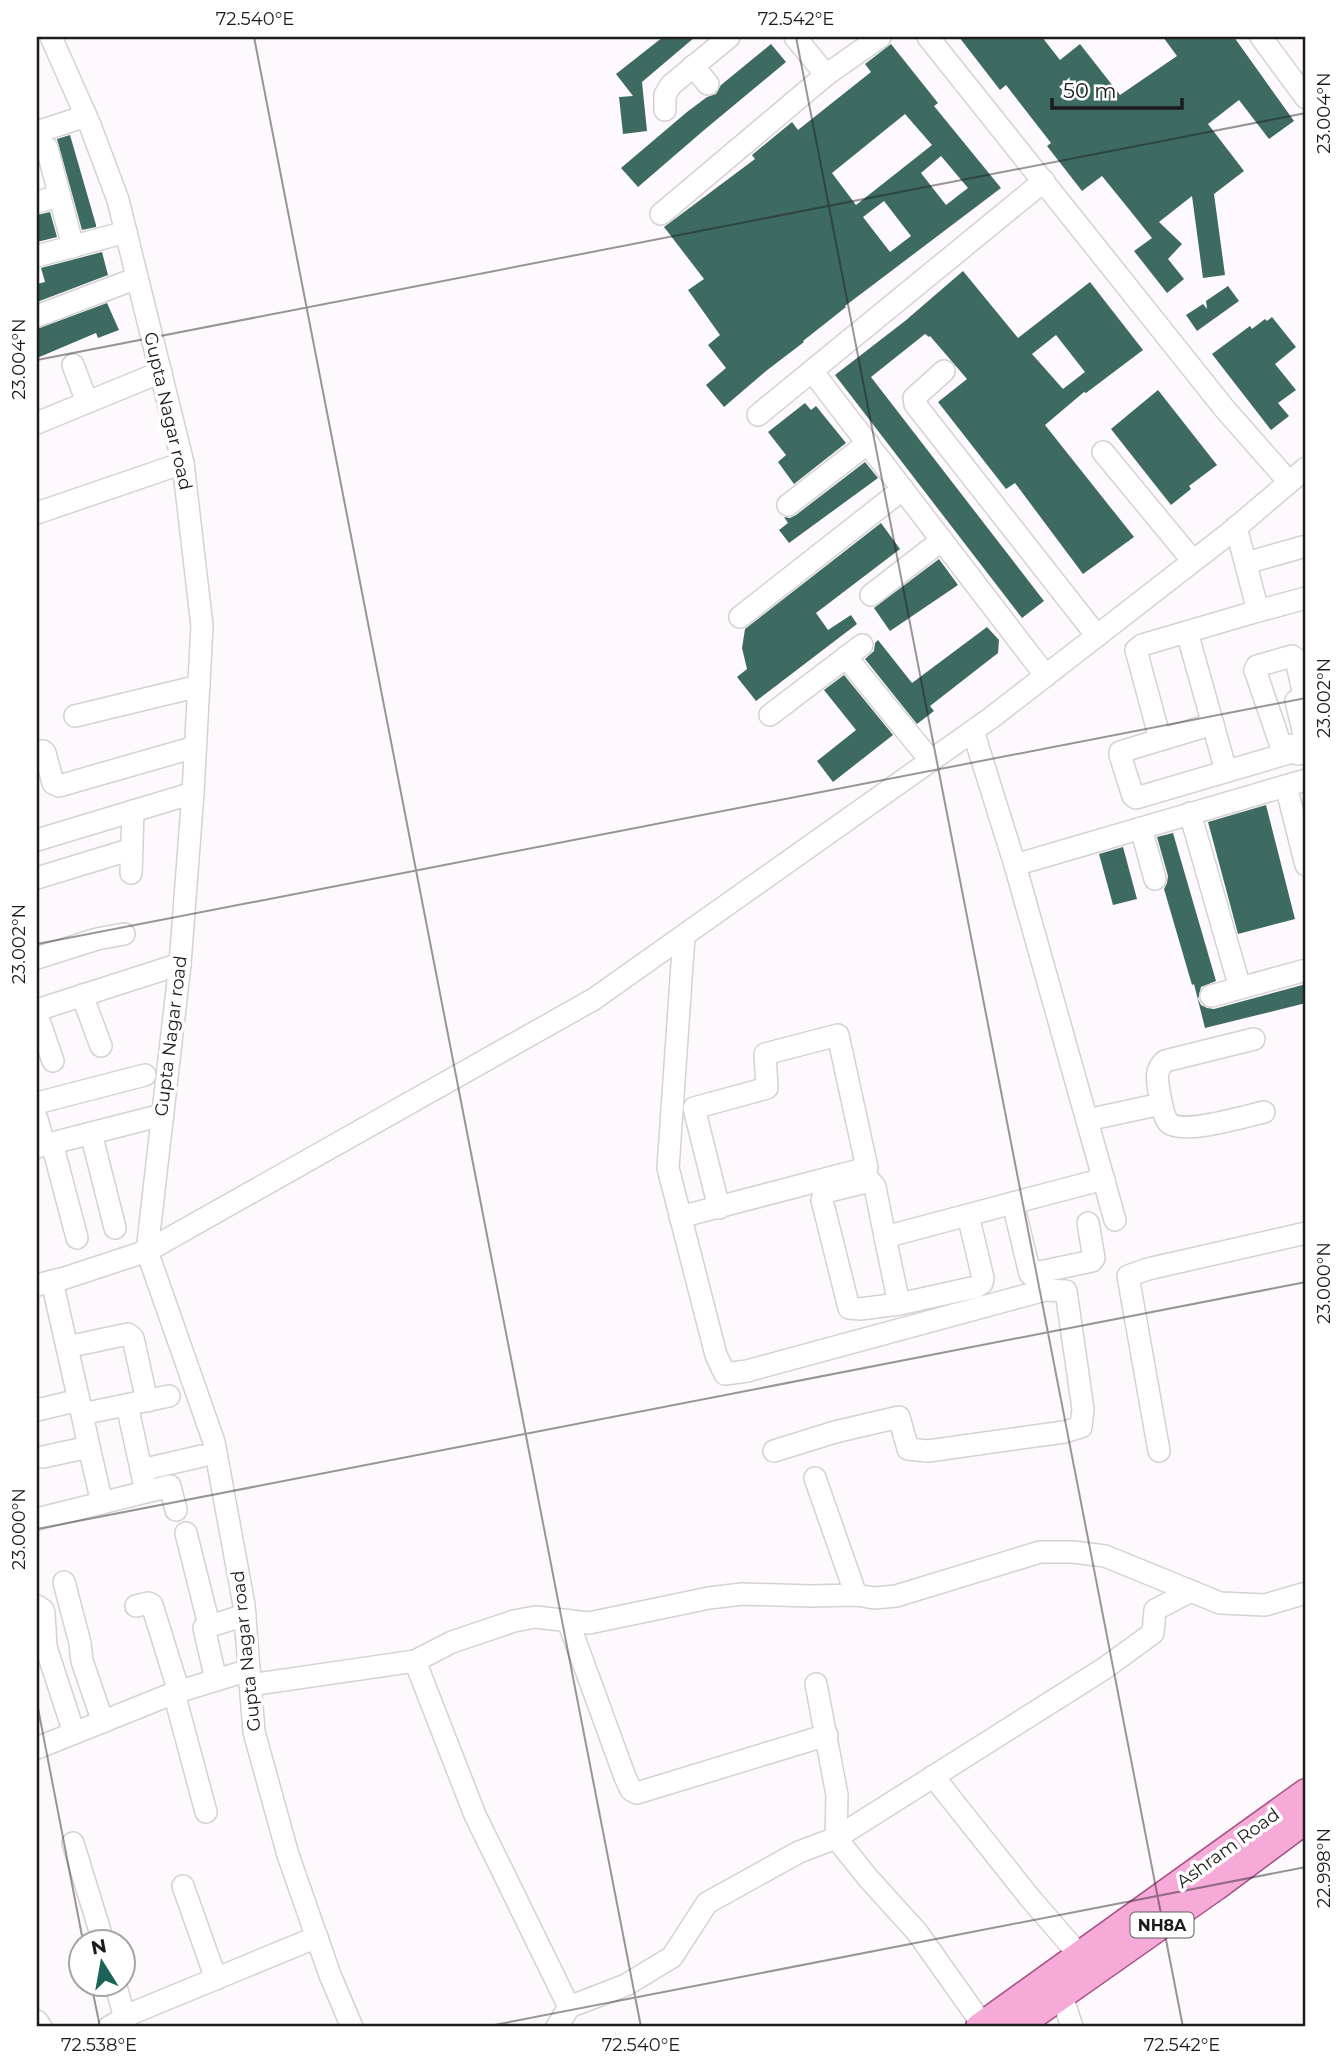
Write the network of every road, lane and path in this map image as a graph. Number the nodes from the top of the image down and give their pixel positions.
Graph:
1 (51, 37) edge
2 (729, 37) edge
3 (795, 37) edge
4 (880, 37) edge
5 (928, 37) edge
6 (1261, 37) edge
7 (693, 66) junction
8 (826, 75) junction
9 (708, 84) dead end
10 (1306, 98) edge
11 (666, 110) dead end
12 (86, 116) junction
13 (42, 140) edge
14 (1044, 181) junction
15 (60, 196) junction
16 (37, 202) edge
17 (661, 214) dead end
18 (126, 232) junction
19 (73, 247) junction
20 (37, 256) edge
21 (137, 278) junction
22 (37, 316) edge
23 (73, 365) dead end
24 (813, 371) junction
25 (944, 371) dead end
26 (161, 372) junction
27 (87, 402) junction
28 (758, 415) dead end
29 (37, 423) edge
30 (868, 443) junction
31 (1103, 452) dead end
32 (183, 463) junction
33 (1306, 468) edge
34 (1289, 482) junction
35 (903, 489) junction
36 (788, 505) dead end
37 (37, 513) edge
38 (1236, 527) junction
39 (942, 540) junction
40 (1306, 546) edge
41 (1193, 561) junction
42 (1246, 564) junction
43 (871, 595) dead end
44 (1306, 598) edge
45 (1258, 611) junction
46 (1128, 613) junction
47 (740, 617) dead end
48 (1187, 632) junction
49 (1097, 636) junction
50 (1137, 647) junction
51 (1046, 676) junction
52 (199, 686) junction
53 (770, 715) dead end
54 (75, 716) dead end
55 (1213, 724) junction
56 (973, 731) junction
57 (1160, 739) junction
58 (195, 747) junction
59 (1300, 748) edge
60 (37, 751) edge
61 (931, 761) junction
62 (1226, 771) junction
63 (1299, 782) edge
64 (193, 793) junction
65 (134, 811) junction
66 (1190, 813) junction
67 (1141, 828) junction
68 (37, 840) edge
69 (132, 849) junction
70 (1306, 864) edge
71 (1015, 865) junction
72 (131, 873) dead end
73 (37, 878) edge
74 (1155, 879) dead end
75 (124, 934) dead end
76 (684, 936) junction
77 (37, 958) edge
78 (180, 964) junction
79 (1306, 970) edge
80 (1241, 988) junction
81 (82, 995) junction
82 (1211, 996) dead end
83 (37, 1013) edge
84 (1254, 1039) dead end
85 (101, 1046) dead end
86 (53, 1061) dead end
87 (145, 1075) dead end
88 (37, 1103) edge
89 (1161, 1104) junction
90 (1264, 1112) dead end
91 (162, 1115) junction
92 (37, 1119) edge
93 (1087, 1120) junction
94 (90, 1133) junction
95 (44, 1145) edge
96 (1104, 1179) junction
97 (1013, 1203) junction
98 (719, 1208) junction
99 (968, 1215) junction
100 (680, 1217) junction
101 (1115, 1220) dead end
102 (1088, 1223) dead end
103 (115, 1228) dead end
104 (1306, 1233) edge
105 (885, 1237) junction
106 (76, 1238) dead end
107 (147, 1251) junction
108 (45, 1283) edge
109 (899, 1304) junction
110 (66, 1347) junction
111 (169, 1396) dead end
112 (137, 1403) junction
113 (80, 1407) junction
114 (37, 1410) edge
115 (89, 1447) junction
116 (774, 1451) dead end
117 (1159, 1451) dead end
118 (202, 1456) dead end
119 (43, 1457) dead end
120 (141, 1470) junction
121 (815, 1478) dead end
122 (146, 1492) junction
123 (102, 1503) junction
124 (176, 1510) dead end
125 (37, 1519) edge
126 (186, 1533) dead end
127 (64, 1582) dead end
128 (1191, 1591) junction
129 (1306, 1593) edge
130 (856, 1595) junction
131 (37, 1606) edge
132 (136, 1606) dead end
133 (244, 1615) junction
134 (568, 1621) junction
135 (209, 1625) junction
136 (415, 1661) junction
137 (250, 1678) junction
138 (216, 1680) junction
139 (816, 1684) dead end
140 (177, 1692) junction
141 (103, 1722) junction
142 (74, 1733) junction
143 (827, 1735) junction
144 (37, 1748) edge
145 (933, 1776) junction
146 (1306, 1792) edge
147 (206, 1812) dead end
148 (1305, 1824) edge
149 (836, 1838) junction
150 (73, 1843) dead end
151 (183, 1886) dead end
152 (99, 1927) edge
153 (317, 1937) junction
154 (1087, 1964) junction
155 (216, 1979) junction
156 (1062, 1996) junction
157 (120, 1997) edge
158 (569, 2007) junction
159 (37, 2021) edge
160 (129, 2021) edge
161 (981, 2026) edge
162 (41, 2027) edge
163 (352, 2027) edge
164 (557, 2027) edge
165 (1017, 2027) edge
166 (1072, 2027) edge

1 - 12 street, Gupta Nagar road
2 - 7 street
3 - 8 street
4 - 8 street
5 - 14 street
6 - 10 street
7 - 9 street
7 - 11 street
8 - 17 street
12 - 13 street
12 - 18 street, Gupta Nagar road
13 - 15 street
14 - 24 street
14 - 34 street
15 - 16 street
15 - 19 street
18 - 19 street
18 - 21 street, Gupta Nagar road
19 - 20 street
21 - 22 street
21 - 26 street, Gupta Nagar road
23 - 27 street
24 - 28 street
24 - 30 street
25 - 49 street
26 - 27 street
26 - 32 street, Gupta Nagar road
27 - 29 street
30 - 35 street
30 - 36 street
31 - 41 street
32 - 37 street
32 - 52 street, Gupta Nagar road
33 - 34 street
34 - 38 street
35 - 39 street
35 - 47 street
38 - 41 street
38 - 42 street
39 - 43 street
39 - 51 street
40 - 42 street
41 - 46 street
42 - 45 street
44 - 45 street
45 - 48 street
46 - 49 street
46 - 50 street
48 - 50 street
48 - 55 street
49 - 51 street
50 - 57 street
51 - 56 street
52 - 54 street
52 - 58 street, Gupta Nagar road
53 - 61 street
55 - 57 street
55 - 62 street
56 - 61 street
56 - 71 street
57 - 62 street
58 - 60 street
58 - 64 street, Gupta Nagar road
59 - 62 street
59 - 63 street
61 - 76 street
63 - 66 street
63 - 70 street
64 - 65 street
64 - 78 street, Gupta Nagar road
65 - 68 street
65 - 69 street
66 - 67 street
66 - 80 street
67 - 71 street
67 - 74 street
69 - 72 street
69 - 73 street
71 - 93 street
75 - 77 street
76 - 100 street
76 - 107 street
78 - 81 street
78 - 91 street, Gupta Nagar road
79 - 80 street
80 - 82 street
81 - 83 street
81 - 85 street
83 - 86 street
84 - 89 street
87 - 88 street
89 - 90 street
89 - 93 street
91 - 94 street
91 - 107 street, Gupta Nagar road
92 - 95 street
93 - 96 street
94 - 95 street
94 - 103 street
95 - 106 street
96 - 97 street
96 - 101 street
97 - 99 street
97 - 102 street
98 - 98 street
98 - 100 street
99 - 105 street
99 - 109 street
100 - 116 street
104 - 117 street
105 - 109 street
105 - 109 street
107 - 108 street
107 - 133 street, Gupta Nagar road
108 - 110 street
110 - 112 street
110 - 113 street
111 - 112 street
112 - 113 street
112 - 120 street
113 - 114 street
113 - 115 street
115 - 119 street
115 - 123 street
118 - 120 street
120 - 122 street
121 - 130 street
122 - 123 street
122 - 124 street
123 - 125 street
126 - 135 street
127 - 141 street
128 - 129 street
128 - 130 street
128 - 145 street
130 - 134 street
131 - 142 street
132 - 140 street
133 - 135 street
133 - 137 street, Gupta Nagar road
134 - 136 street
134 - 143 street
135 - 138 street
136 - 137 street
136 - 158 street
137 - 138 street
137 - 153 street, Gupta Nagar road
138 - 140 street
139 - 143 street
140 - 141 street
140 - 147 street
141 - 142 street
142 - 144 street
143 - 149 street
145 - 149 street
145 - 154 street
146 - 154 main road, Ashram Road
148 - 154 main road, Ashram Road / NH8A
149 - 158 street
149 - 161 street
150 - 152 street
151 - 155 street
153 - 155 street
153 - 163 street, Gupta Nagar road
154 - 156 main road, Ashram Road / NH8A
154 - 161 main road, Ashram Road
155 - 160 street
156 - 165 main road, Ashram Road / NH8A
156 - 166 street
157 - 160 street
158 - 164 street
159 - 162 street

